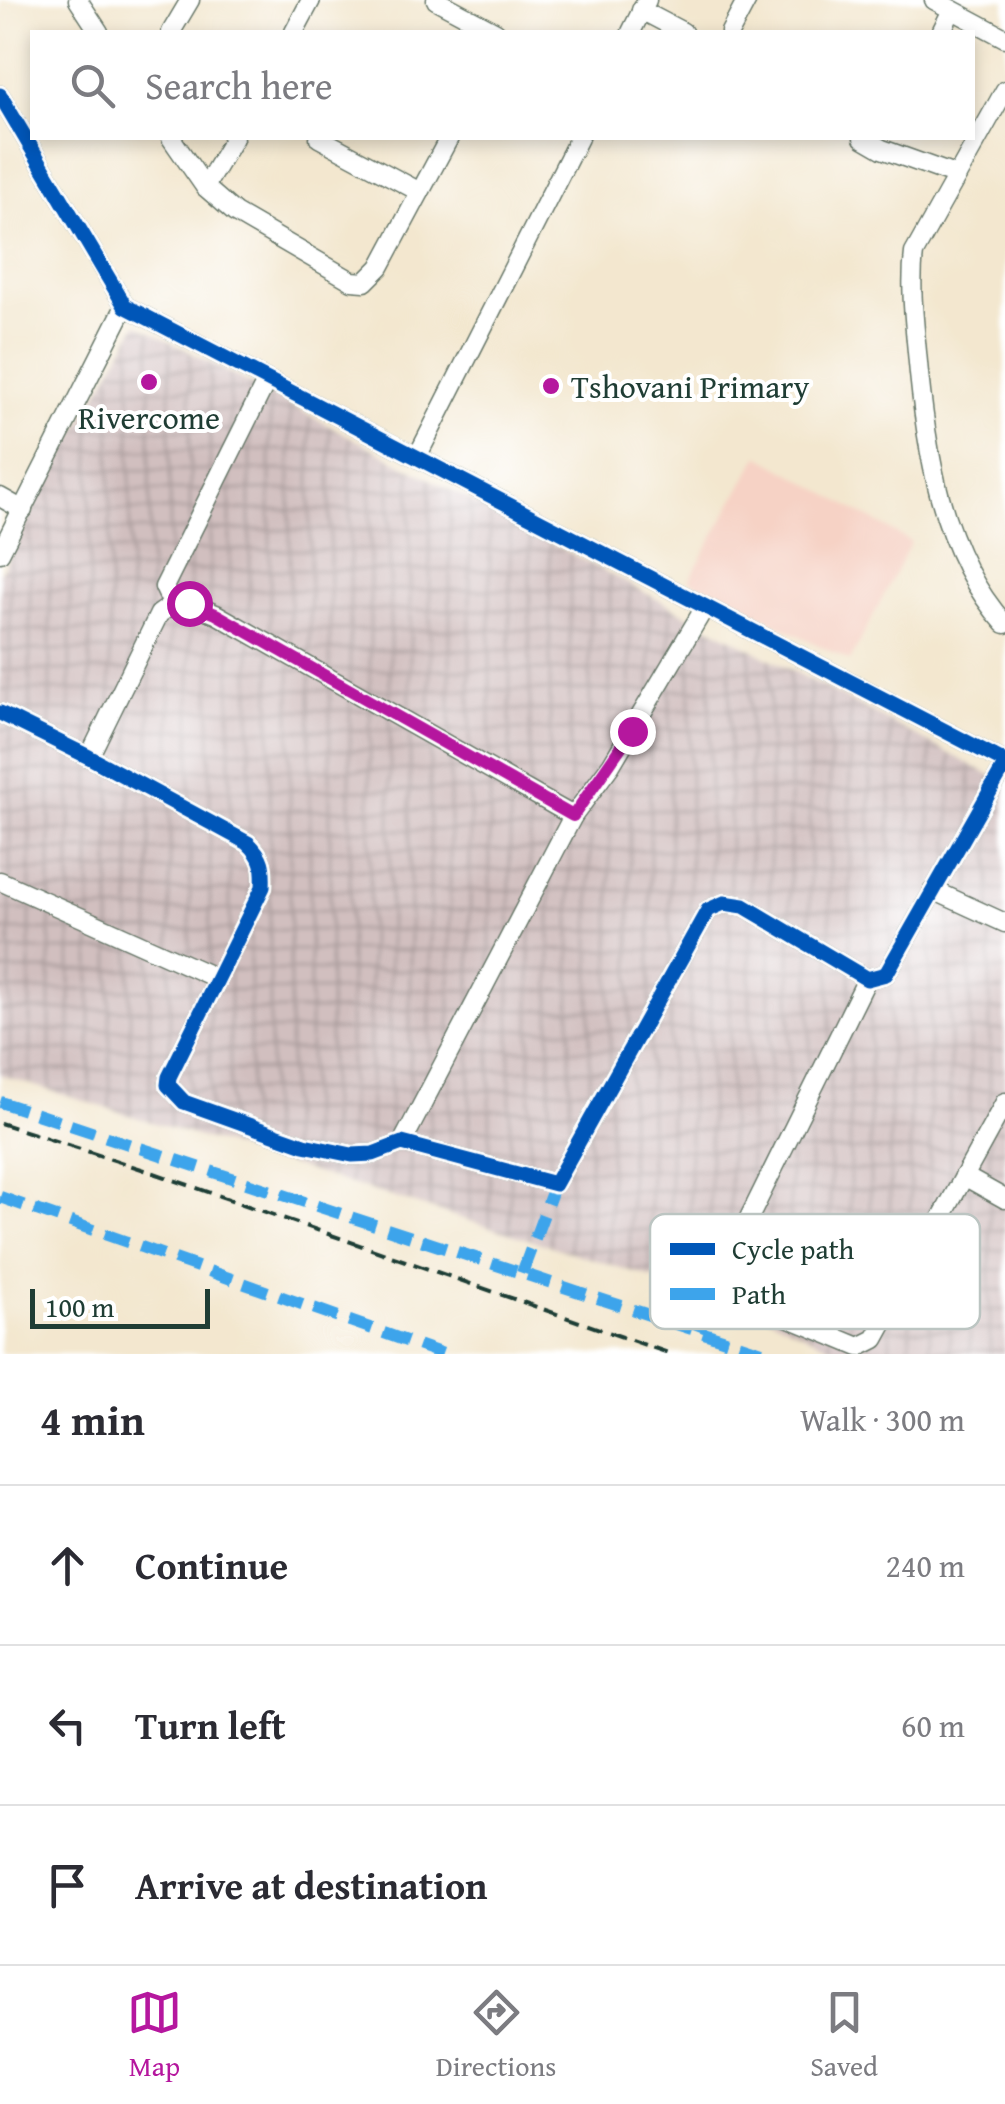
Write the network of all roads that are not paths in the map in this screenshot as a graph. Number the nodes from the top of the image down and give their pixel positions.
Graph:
1 (78, 0) edge
2 (190, 0) edge
3 (311, 0) edge
4 (436, 0) edge
5 (748, 0) edge
6 (934, 0) edge
7 (644, 5) edge
8 (952, 10) junction
9 (98, 30) edge
10 (172, 30) edge
11 (295, 30) edge
12 (492, 30) edge
13 (631, 30) edge
14 (680, 30) edge
15 (731, 30) edge
16 (942, 30) edge
17 (1005, 38) edge
18 (0, 95) edge
19 (1003, 98) edge
20 (171, 140) edge
21 (233, 140) edge
22 (323, 140) edge
23 (448, 140) edge
24 (578, 140) edge
25 (885, 143) edge
26 (958, 176) junction
27 (205, 187) junction
28 (420, 192) junction
29 (125, 306) junction
30 (267, 380) junction
31 (416, 457) junction
32 (0, 497) edge
33 (23, 510) junction
34 (0, 553) edge
35 (172, 604) junction
36 (705, 607) junction
37 (1005, 624) edge
38 (0, 714) edge
39 (89, 756) junction
40 (1005, 764) edge
41 (573, 816) junction
42 (0, 881) edge
43 (933, 890) junction
44 (1005, 923) edge
45 (216, 978) junction
46 (868, 979) junction
47 (1005, 1102) edge
48 (402, 1142) junction
49 (964, 1176) junction
50 (1005, 1199) edge
51 (751, 1214) edge
52 (943, 1214) edge
53 (816, 1329) edge
54 (880, 1329) edge

1 - 9 street
2 - 10 street
3 - 11 street
4 - 12 street
5 - 15 street
6 - 8 street
7 - 13 street
7 - 14 street
8 - 16 street
8 - 17 street
18 - 29 street
19 - 26 street
20 - 27 street
21 - 27 street
22 - 28 street
23 - 28 street
24 - 31 street
25 - 26 street
26 - 37 street
27 - 28 street
29 - 30 street
29 - 33 street
30 - 31 street
30 - 35 street
31 - 36 street
32 - 33 street
33 - 34 street
35 - 39 street
35 - 41 street
36 - 40 street
36 - 41 street
38 - 39 street
39 - 45 street
40 - 43 street
41 - 48 street
42 - 45 street
43 - 44 street
43 - 46 street
45 - 48 street
46 - 48 street
46 - 51 street
47 - 49 street
49 - 50 street
49 - 52 street
53 - 54 street

